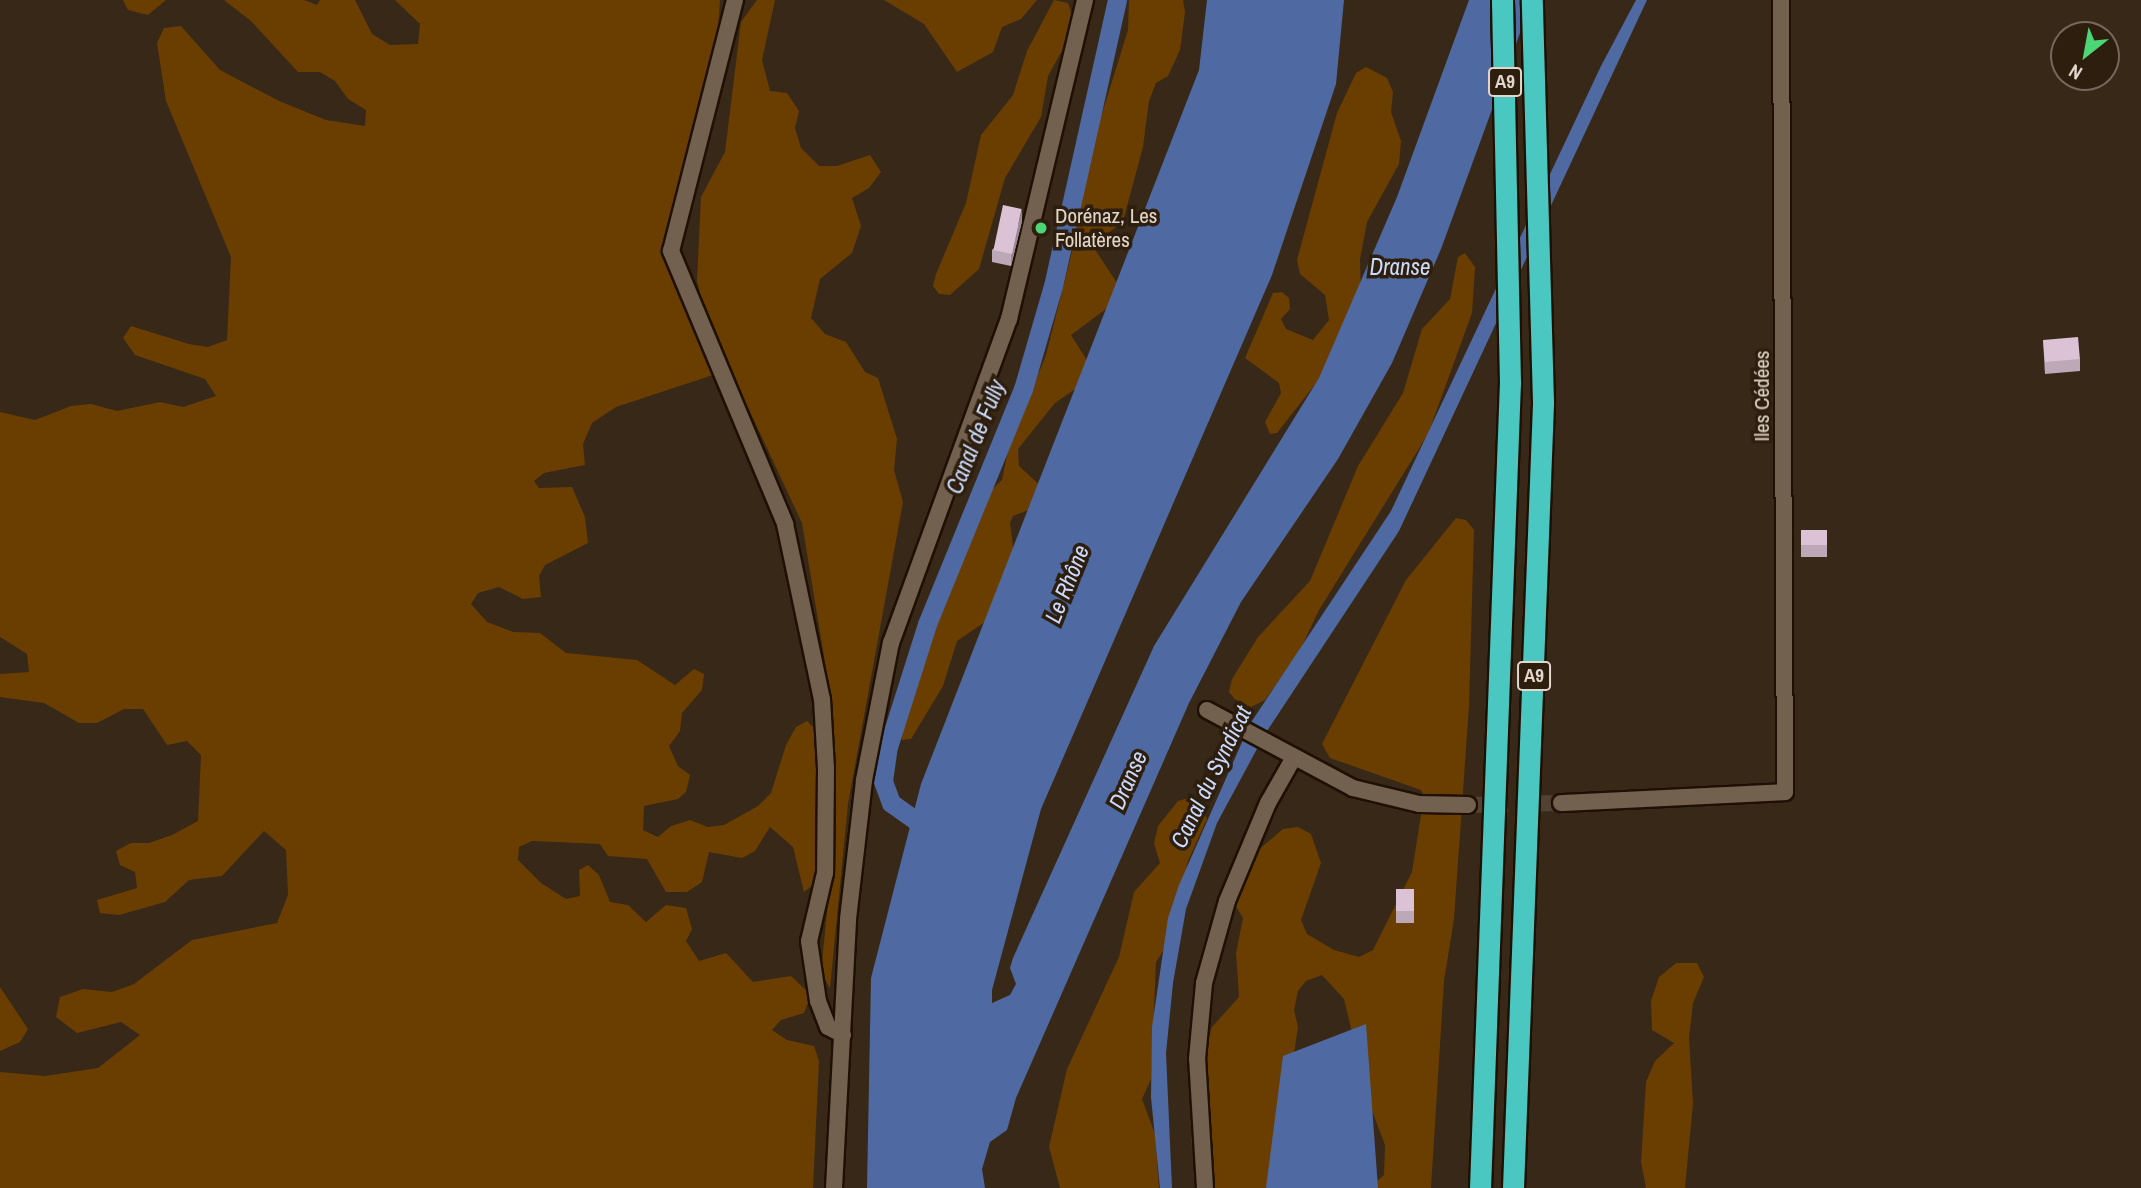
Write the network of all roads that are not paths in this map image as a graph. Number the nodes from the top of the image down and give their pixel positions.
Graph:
1 (735, 0) edge
2 (1085, 0) edge
3 (1503, 0) edge
4 (1532, 0) edge
5 (1781, 0) edge
6 (1207, 710) dead end
7 (1287, 756) junction
8 (1561, 803) tunnel mouth
9 (1468, 805) tunnel mouth
10 (843, 1035) junction
11 (834, 1188) edge
12 (1205, 1188) edge
13 (1480, 1188) edge
14 (1513, 1188) edge

1 - 10 street
2 - 10 street
3 - 13 highway, A9
4 - 14 highway, A9
5 - 8 street, Iles Cédées
6 - 7 street
7 - 9 street
7 - 12 street
10 - 11 street

